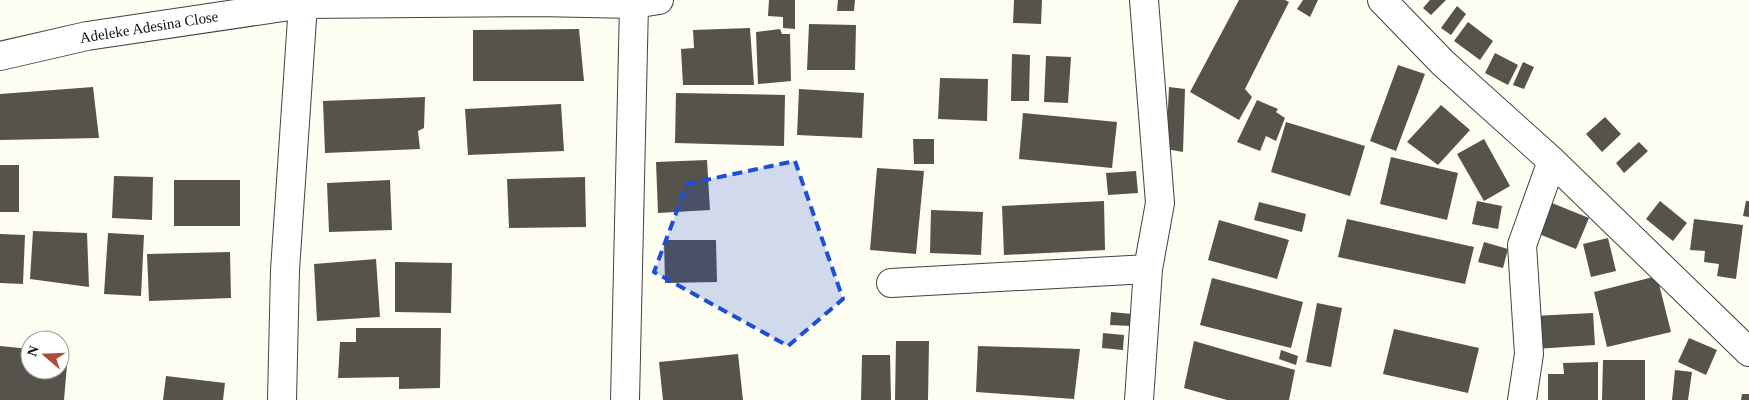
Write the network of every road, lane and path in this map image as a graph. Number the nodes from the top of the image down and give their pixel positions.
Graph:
1 (1144, 0) edge
2 (1382, 0) edge
3 (646, 2) edge
4 (302, 4) junction
5 (0, 56) edge
6 (1552, 161) junction
7 (1148, 269) junction
8 (891, 283) dead end
9 (1749, 352) edge
10 (282, 400) edge
11 (625, 400) edge
12 (1139, 400) edge
13 (1522, 400) edge

1 - 7 street
2 - 6 street
3 - 4 street, Adeleke Adesina Close
3 - 11 street
4 - 5 street, Adeleke Adesina Close
4 - 10 street
6 - 9 street
6 - 13 street
7 - 8 street
7 - 12 street

